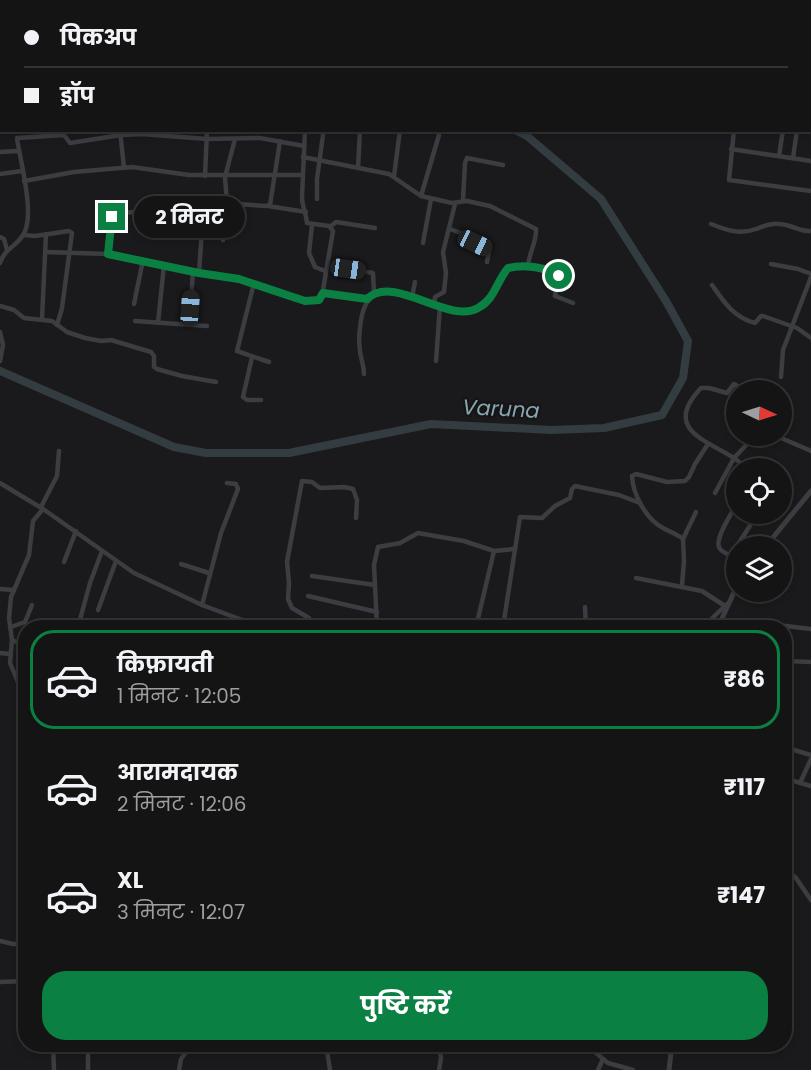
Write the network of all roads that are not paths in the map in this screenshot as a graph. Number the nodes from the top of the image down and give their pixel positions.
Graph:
1 (16, 132) edge
2 (207, 132) edge
3 (230, 132) edge
4 (256, 132) edge
5 (304, 132) edge
6 (360, 132) edge
7 (400, 132) edge
8 (734, 132) edge
9 (783, 132) edge
10 (797, 132) edge
11 (121, 133) edge
12 (153, 133) edge
13 (323, 135) dead end
14 (440, 135) dead end
15 (17, 138) junction
16 (256, 138) junction
17 (207, 139) junction
18 (232, 139) junction
19 (280, 141) junction
20 (304, 146) junction
21 (731, 149) junction
22 (19, 151) junction
23 (0, 152) edge
24 (779, 156) junction
25 (303, 157) junction
26 (793, 158) junction
27 (811, 161) edge
28 (320, 162) junction
29 (503, 165) dead end
30 (124, 168) junction
31 (358, 168) junction
32 (22, 171) junction
33 (0, 174) edge
34 (302, 175) junction
35 (205, 176) junction
36 (275, 176) junction
37 (225, 177) junction
38 (394, 177) junction
39 (24, 181) junction
40 (811, 191) edge
41 (421, 196) junction
42 (431, 199) junction
43 (316, 200) dead end
44 (463, 200) junction
45 (208, 202) dead end
46 (227, 203) junction
47 (455, 204) junction
48 (268, 206) junction
49 (135, 212) dead end
50 (306, 212) junction
51 (711, 224) dead end
52 (312, 225) junction
53 (331, 226) junction
54 (225, 228) junction
55 (375, 228) dead end
56 (450, 229) junction
57 (811, 231) edge
58 (46, 234) junction
59 (24, 235) junction
60 (0, 237) edge
61 (223, 240) dead end
62 (423, 243) dead end
63 (7, 250) junction
64 (46, 252) junction
65 (69, 253) junction
66 (2, 254) edge
67 (108, 254) junction
68 (143, 260) junction
69 (487, 261) dead end
70 (0, 263) edge
71 (771, 264) dead end
72 (164, 265) junction
73 (528, 266) junction
74 (348, 269) dead end
75 (325, 271) junction
76 (193, 272) junction
77 (199, 273) junction
78 (811, 275) edge
79 (415, 282) dead end
80 (254, 283) junction
81 (712, 285) dead end
82 (323, 293) junction
83 (374, 293) junction
84 (412, 297) junction
85 (367, 299) junction
86 (573, 303) dead end
87 (134, 304) dead end
88 (437, 305) junction
89 (0, 306) edge
90 (42, 319) junction
91 (135, 321) dead end
92 (158, 323) junction
93 (57, 325) junction
94 (189, 325) junction
95 (207, 326) dead end
96 (791, 326) junction
97 (0, 332) edge
98 (811, 338) edge
99 (252, 357) junction
100 (0, 361) edge
101 (436, 361) dead end
102 (269, 362) dead end
103 (364, 374) dead end
104 (781, 377) dead end
105 (216, 382) dead end
106 (726, 393) edge
107 (261, 400) dead end
108 (792, 443) edge
109 (708, 444) junction
110 (745, 446) edge
111 (59, 451) dead end
112 (811, 451) edge
113 (734, 458) joint
114 (726, 473) edge
115 (0, 483) edge
116 (227, 483) dead end
117 (811, 491) edge
118 (715, 493) dead end
119 (640, 503) junction
120 (42, 508) junction
121 (696, 512) dead end
122 (356, 518) dead end
123 (726, 524) edge
124 (76, 531) junction
125 (774, 536) edge
126 (683, 539) junction
127 (514, 549) junction
128 (102, 551) junction
129 (494, 551) junction
130 (726, 553) edge
131 (116, 561) junction
132 (64, 562) dead end
133 (181, 564) dead end
134 (210, 573) junction
135 (312, 576) dead end
136 (636, 578) dead end
137 (375, 585) junction
138 (682, 585) junction
139 (0, 589) edge
140 (14, 590) junction
141 (308, 596) dead end
142 (727, 604) junction
143 (32, 605) dead end
144 (202, 605) junction
145 (585, 607) dead end
146 (98, 610) dead end
147 (377, 612) junction
148 (26, 620) edge
149 (80, 620) edge
150 (242, 620) edge
151 (308, 620) edge
152 (377, 620) edge
153 (478, 620) edge
154 (504, 620) edge
155 (586, 620) edge
156 (710, 620) edge
157 (721, 620) edge
158 (18, 624) edge
159 (11, 627) junction
160 (792, 627) edge
161 (811, 629) edge
162 (12, 640) junction
163 (18, 642) edge
164 (0, 653) edge
165 (10, 654) junction
166 (792, 661) edge
167 (811, 662) edge
168 (18, 682) edge
169 (792, 749) edge
170 (811, 757) edge
171 (792, 780) edge
172 (800, 783) junction
173 (811, 786) edge
174 (792, 875) edge
175 (811, 900) edge
176 (0, 941) edge
177 (18, 943) edge
178 (18, 981) edge
179 (0, 982) edge
180 (54, 1052) edge
181 (89, 1052) edge
182 (186, 1052) edge
183 (327, 1052) edge
184 (441, 1052) edge
185 (595, 1052) edge
186 (671, 1052) edge
187 (603, 1059) junction
188 (54, 1070) edge
189 (88, 1070) edge
190 (179, 1070) edge
191 (330, 1070) edge
192 (439, 1070) edge
193 (598, 1070) edge
194 (633, 1070) edge
195 (669, 1070) edge

1 - 15 street
2 - 17 street
3 - 18 street
4 - 16 street
5 - 20 street
6 - 31 street
7 - 38 street
8 - 21 street
9 - 24 street
10 - 26 street
11 - 12 street
11 - 15 street
11 - 30 street
12 - 17 street
13 - 28 street
14 - 41 street
15 - 22 street
16 - 18 street
16 - 19 street
17 - 18 street
17 - 35 street
18 - 37 street
19 - 20 street
19 - 36 street
20 - 25 street
21 - 24 street
21 - 40 street
22 - 23 street
22 - 32 street
24 - 26 street
25 - 28 street
25 - 34 street
26 - 27 street
28 - 31 street
28 - 43 street
29 - 44 street
30 - 35 street
30 - 39 street
31 - 38 street
32 - 33 street
32 - 39 street
34 - 36 street
34 - 50 street
35 - 37 street
36 - 37 street
36 - 48 street
37 - 46 street
38 - 41 street
39 - 59 street
41 - 42 street
42 - 47 street
42 - 62 street
44 - 47 street
44 - 73 street
45 - 46 street
46 - 48 street
46 - 54 street
47 - 56 street
48 - 50 street
49 - 67 street
50 - 52 street
51 - 57 street
52 - 53 street
52 - 75 street
53 - 55 street
53 - 75 street
54 - 61 street
54 - 77 street
56 - 69 street
56 - 88 street
58 - 59 street
58 - 64 street
58 - 65 street
59 - 63 street
60 - 63 street
63 - 66 street
64 - 65 street
64 - 90 street
65 - 67 street
65 - 93 street
66 - 70 street
67 - 68 street
68 - 72 street
68 - 87 street
71 - 78 street
72 - 76 street
72 - 92 street
73 - 86 street
73 - 88 street
74 - 83 street
75 - 82 street
76 - 77 street
76 - 94 street
77 - 80 street
78 - 96 street
79 - 84 street
80 - 82 street
80 - 99 street
81 - 96 street
82 - 85 street
83 - 84 street
83 - 85 street
84 - 88 street
85 - 103 street
88 - 101 street
89 - 90 street
90 - 93 street
91 - 92 street
92 - 94 street
93 - 105 street
94 - 95 street
96 - 98 street
96 - 104 street
97 - 100 street
99 - 102 street
99 - 107 street
106 - 109 street
108 - 112 street
109 - 113 street
109 - 119 street
110 - 113 street
111 - 120 street
114 - 118 street
115 - 120 street
116 - 134 street
117 - 125 street
119 - 126 street
119 - 127 street
120 - 124 street
120 - 140 street
121 - 126 street
122 - 151 street
123 - 130 street
124 - 128 street
124 - 132 street
126 - 138 street
127 - 129 street
127 - 154 street
128 - 131 street
128 - 149 street
129 - 137 street
129 - 153 street
131 - 144 street
131 - 146 street
133 - 134 street
134 - 144 street
135 - 137 street
136 - 138 street
137 - 147 street
138 - 142 street
139 - 140 street
140 - 159 street
141 - 147 street
142 - 156 street
142 - 157 street
143 - 148 street
144 - 150 street
145 - 155 street
147 - 152 street
158 - 159 street
159 - 162 street
160 - 161 street
162 - 163 street
162 - 165 street
164 - 165 street
165 - 168 street
166 - 167 street
169 - 170 street
170 - 172 street
171 - 172 street
172 - 173 street
174 - 175 street
176 - 177 street
178 - 179 street
180 - 188 street
181 - 189 street
182 - 190 street
183 - 191 street
184 - 192 street
185 - 187 street
186 - 195 street
187 - 193 street
187 - 194 street

